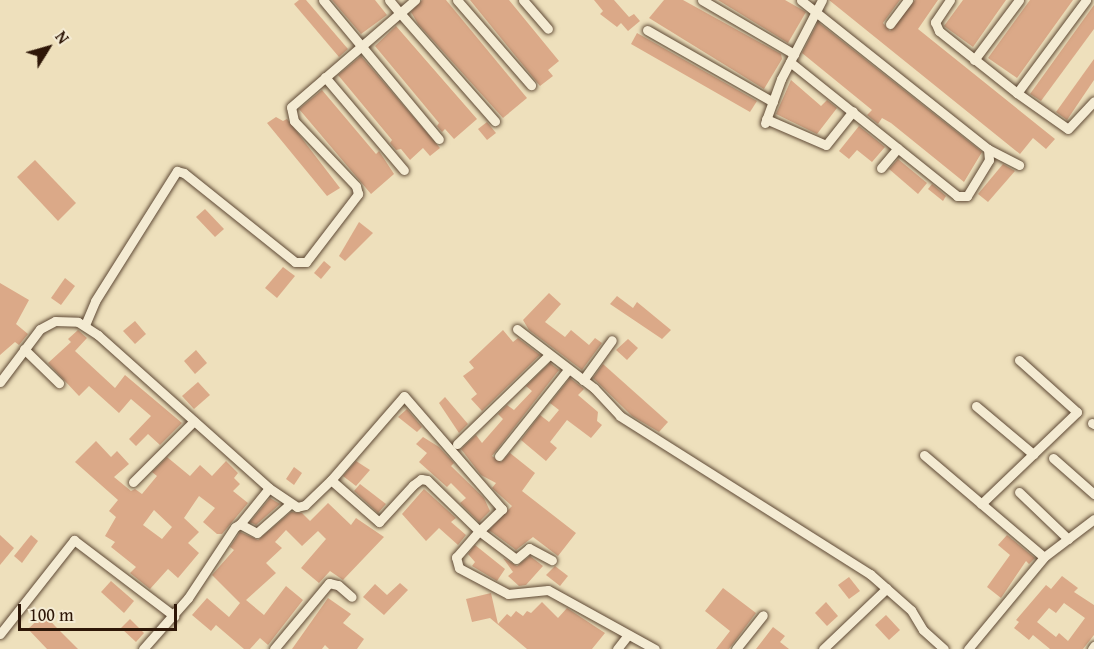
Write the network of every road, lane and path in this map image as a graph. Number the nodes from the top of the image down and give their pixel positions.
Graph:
1 (323, 0) edge
2 (389, 0) edge
3 (415, 0) edge
4 (457, 0) edge
5 (524, 0) edge
6 (702, 0) edge
7 (801, 0) edge
8 (822, 0) edge
9 (908, 0) edge
10 (950, 0) edge
11 (1019, 0) edge
12 (1086, 0) edge
13 (818, 10) junction
14 (400, 13) junction
15 (890, 24) dead end
16 (548, 29) dead end
17 (647, 30) dead end
18 (363, 46) junction
19 (792, 58) junction
20 (974, 60) junction
21 (325, 77) junction
22 (531, 85) dead end
23 (1017, 93) junction
24 (1094, 101) edge
25 (773, 102) junction
26 (853, 111) junction
27 (495, 121) dead end
28 (439, 139) dead end
29 (898, 148) junction
30 (988, 149) junction
31 (1019, 165) dead end
32 (881, 168) dead end
33 (404, 170) dead end
34 (85, 325) junction
35 (517, 329) dead end
36 (612, 340) dead end
37 (24, 350) junction
38 (549, 355) junction
39 (1019, 360) dead end
40 (568, 370) junction
41 (583, 380) junction
42 (0, 382) edge
43 (59, 383) dead end
44 (976, 406) dead end
45 (194, 421) junction
46 (457, 444) dead end
47 (1033, 454) junction
48 (924, 455) dead end
49 (499, 456) dead end
50 (1053, 458) dead end
51 (331, 480) junction
52 (133, 482) dead end
53 (269, 488) junction
54 (1019, 492) dead end
55 (1094, 494) edge
56 (290, 504) junction
57 (981, 504) junction
58 (1094, 519) edge
59 (240, 524) junction
60 (479, 531) junction
61 (1068, 539) junction
62 (1044, 557) junction
63 (552, 560) dead end
64 (887, 588) junction
65 (352, 597) dead end
66 (763, 615) dead end
67 (174, 616) junction
68 (0, 634) edge
69 (628, 635) junction
70 (143, 649) edge
71 (274, 649) edge
72 (617, 649) edge
73 (655, 649) edge
74 (736, 649) edge
75 (823, 649) edge
76 (944, 649) edge
77 (968, 649) edge

1 - 18 street
2 - 14 street
3 - 14 street
4 - 22 street
5 - 16 street
6 - 19 street
7 - 13 street
8 - 13 street
9 - 15 street
10 - 20 street
11 - 20 street
12 - 23 street
13 - 19 street
13 - 30 street
14 - 18 street
14 - 27 street
17 - 25 street
18 - 21 street
18 - 28 street
19 - 25 street
19 - 26 street
20 - 23 street
21 - 33 street
21 - 34 street
23 - 24 street
25 - 26 street
26 - 29 street
29 - 30 street
29 - 32 street
30 - 31 street
34 - 37 street
34 - 45 street
35 - 38 street
36 - 41 street
37 - 42 street
37 - 43 street
38 - 40 street
38 - 46 street
39 - 47 street
40 - 41 street
40 - 49 street
41 - 64 street
44 - 47 street
45 - 52 street
45 - 53 street
47 - 57 street
48 - 57 street
50 - 55 street
51 - 56 street
51 - 60 street
51 - 60 street
53 - 56 street
53 - 59 street
54 - 61 street
56 - 59 street
57 - 62 street
58 - 61 street
59 - 67 street
60 - 63 street
60 - 69 street
61 - 62 street
62 - 77 street
64 - 75 street
64 - 76 street
65 - 71 street
66 - 74 street
67 - 68 street
67 - 70 street
69 - 72 street
69 - 73 street

